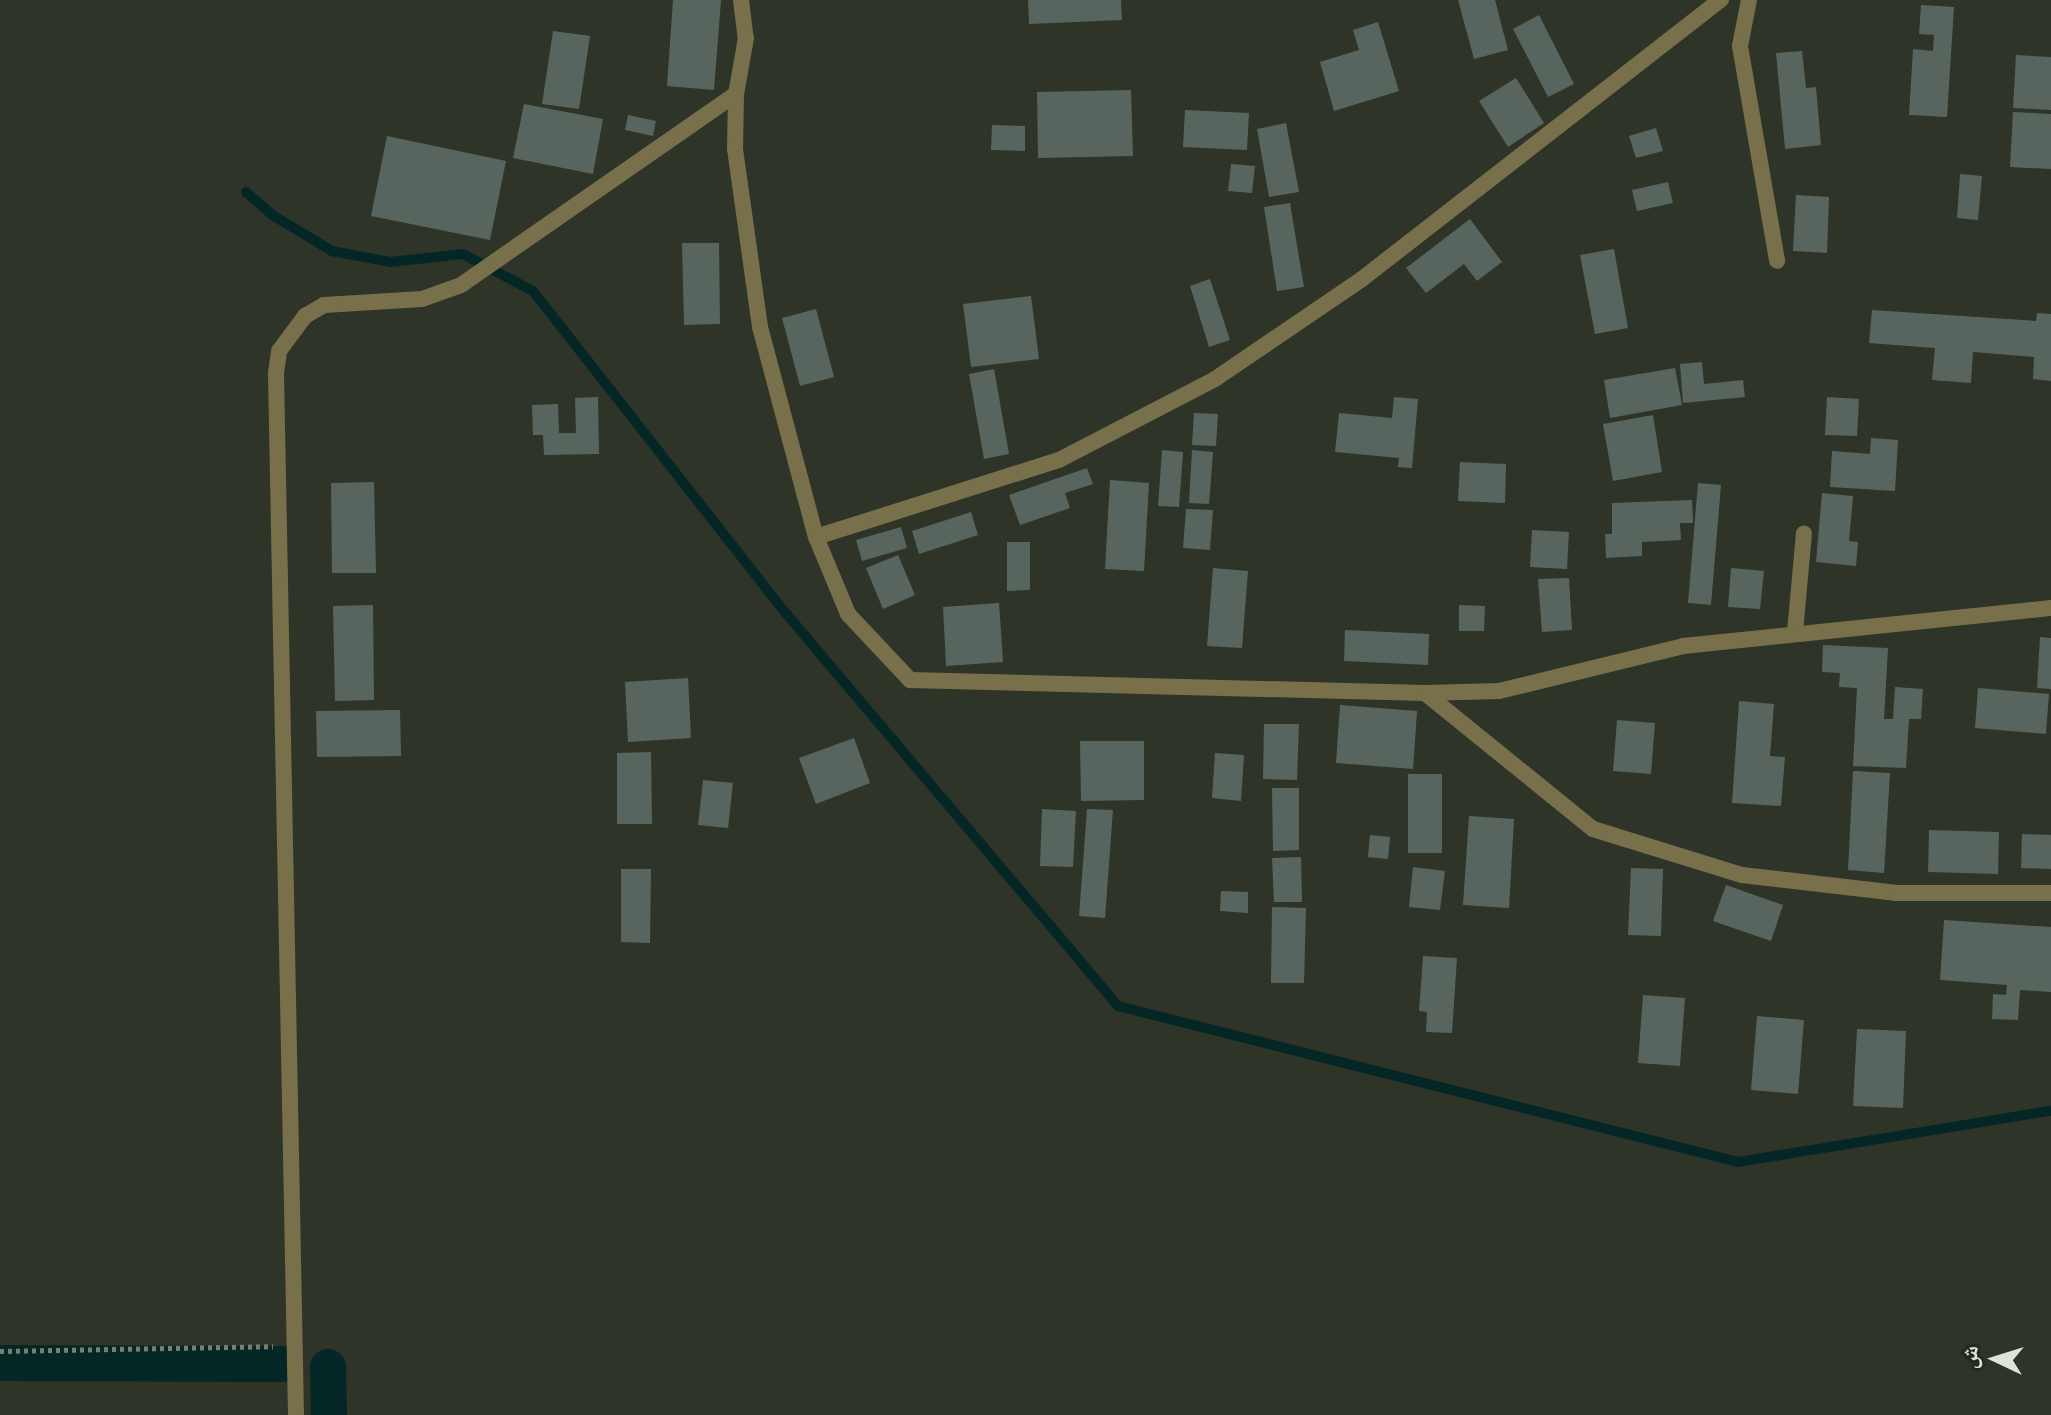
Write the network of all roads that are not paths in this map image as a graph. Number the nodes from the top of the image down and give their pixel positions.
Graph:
1 (741, 0) edge
2 (1721, 0) edge
3 (1749, 0) edge
4 (736, 94) junction
5 (1777, 261) dead end
6 (1804, 533) dead end
7 (816, 537) junction
8 (2051, 608) edge
9 (1795, 632) junction
10 (1425, 693) junction
11 (2051, 893) edge
12 (296, 1415) edge

1 - 4 street
2 - 7 street
3 - 5 street
4 - 7 street
4 - 12 street
6 - 9 street
7 - 10 street
8 - 9 street
9 - 10 street
10 - 11 street

